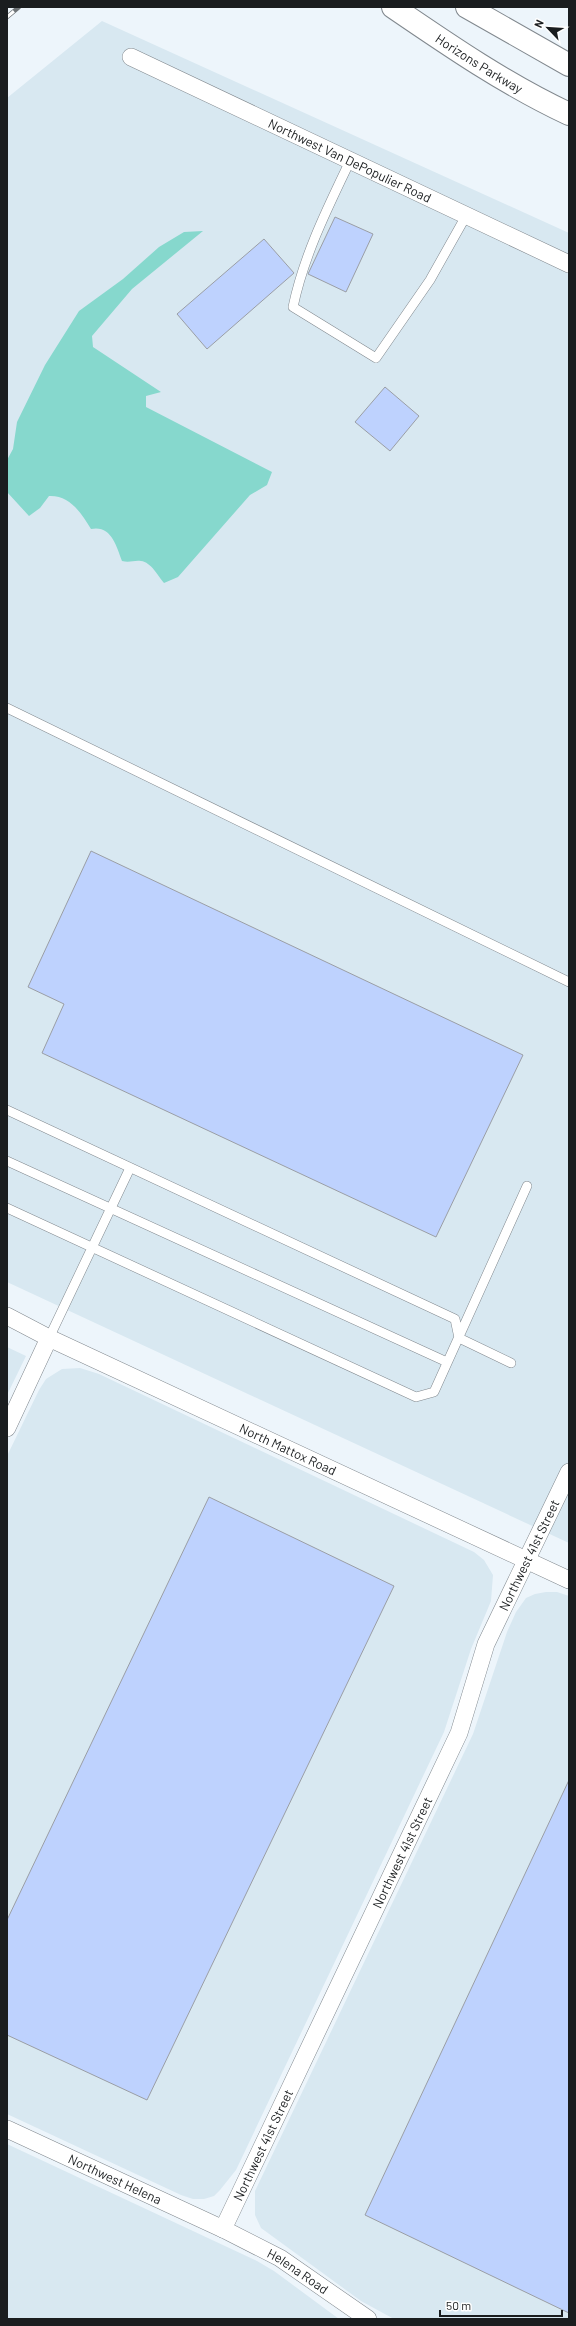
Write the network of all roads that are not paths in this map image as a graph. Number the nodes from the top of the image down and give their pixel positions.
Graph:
1 (393, 7) edge
2 (467, 7) edge
3 (131, 57) dead end
4 (569, 65) edge
5 (569, 114) edge
6 (350, 161) junction
7 (466, 216) junction
8 (569, 264) edge
9 (7, 708) edge
10 (569, 982) edge
11 (7, 1110) edge
12 (7, 1161) edge
13 (130, 1168) junction
14 (527, 1186) dead end
15 (7, 1208) edge
16 (111, 1208) junction
17 (92, 1247) junction
18 (7, 1316) edge
19 (49, 1338) junction
20 (459, 1338) junction
21 (447, 1362) junction
22 (511, 1363) dead end
23 (7, 1428) edge
24 (569, 1472) edge
25 (527, 1561) junction
26 (569, 1580) edge
27 (7, 2128) edge
28 (223, 2229) junction
29 (368, 2319) edge

1 - 5 main road, Horizons Parkway
2 - 4 main road
3 - 6 street, Northwest Van DePopulier Road
6 - 7 street, Northwest Van DePopulier Road
6 - 7 lane
7 - 8 street, Northwest Van DePopulier Road
9 - 10 lane
11 - 13 lane
12 - 16 lane
13 - 16 lane
13 - 20 lane
14 - 20 lane
15 - 17 lane
16 - 17 lane
16 - 21 lane
17 - 19 lane
17 - 21 lane
18 - 19 street, North Mattox Road
19 - 23 street
19 - 25 street, North Mattox Road
20 - 21 lane
20 - 22 lane
24 - 25 street, Northwest 41st Street
25 - 26 street, North Mattox Road
25 - 28 street, Northwest 41st Street
27 - 28 street, Northwest Helena
28 - 29 street, Helena Road

